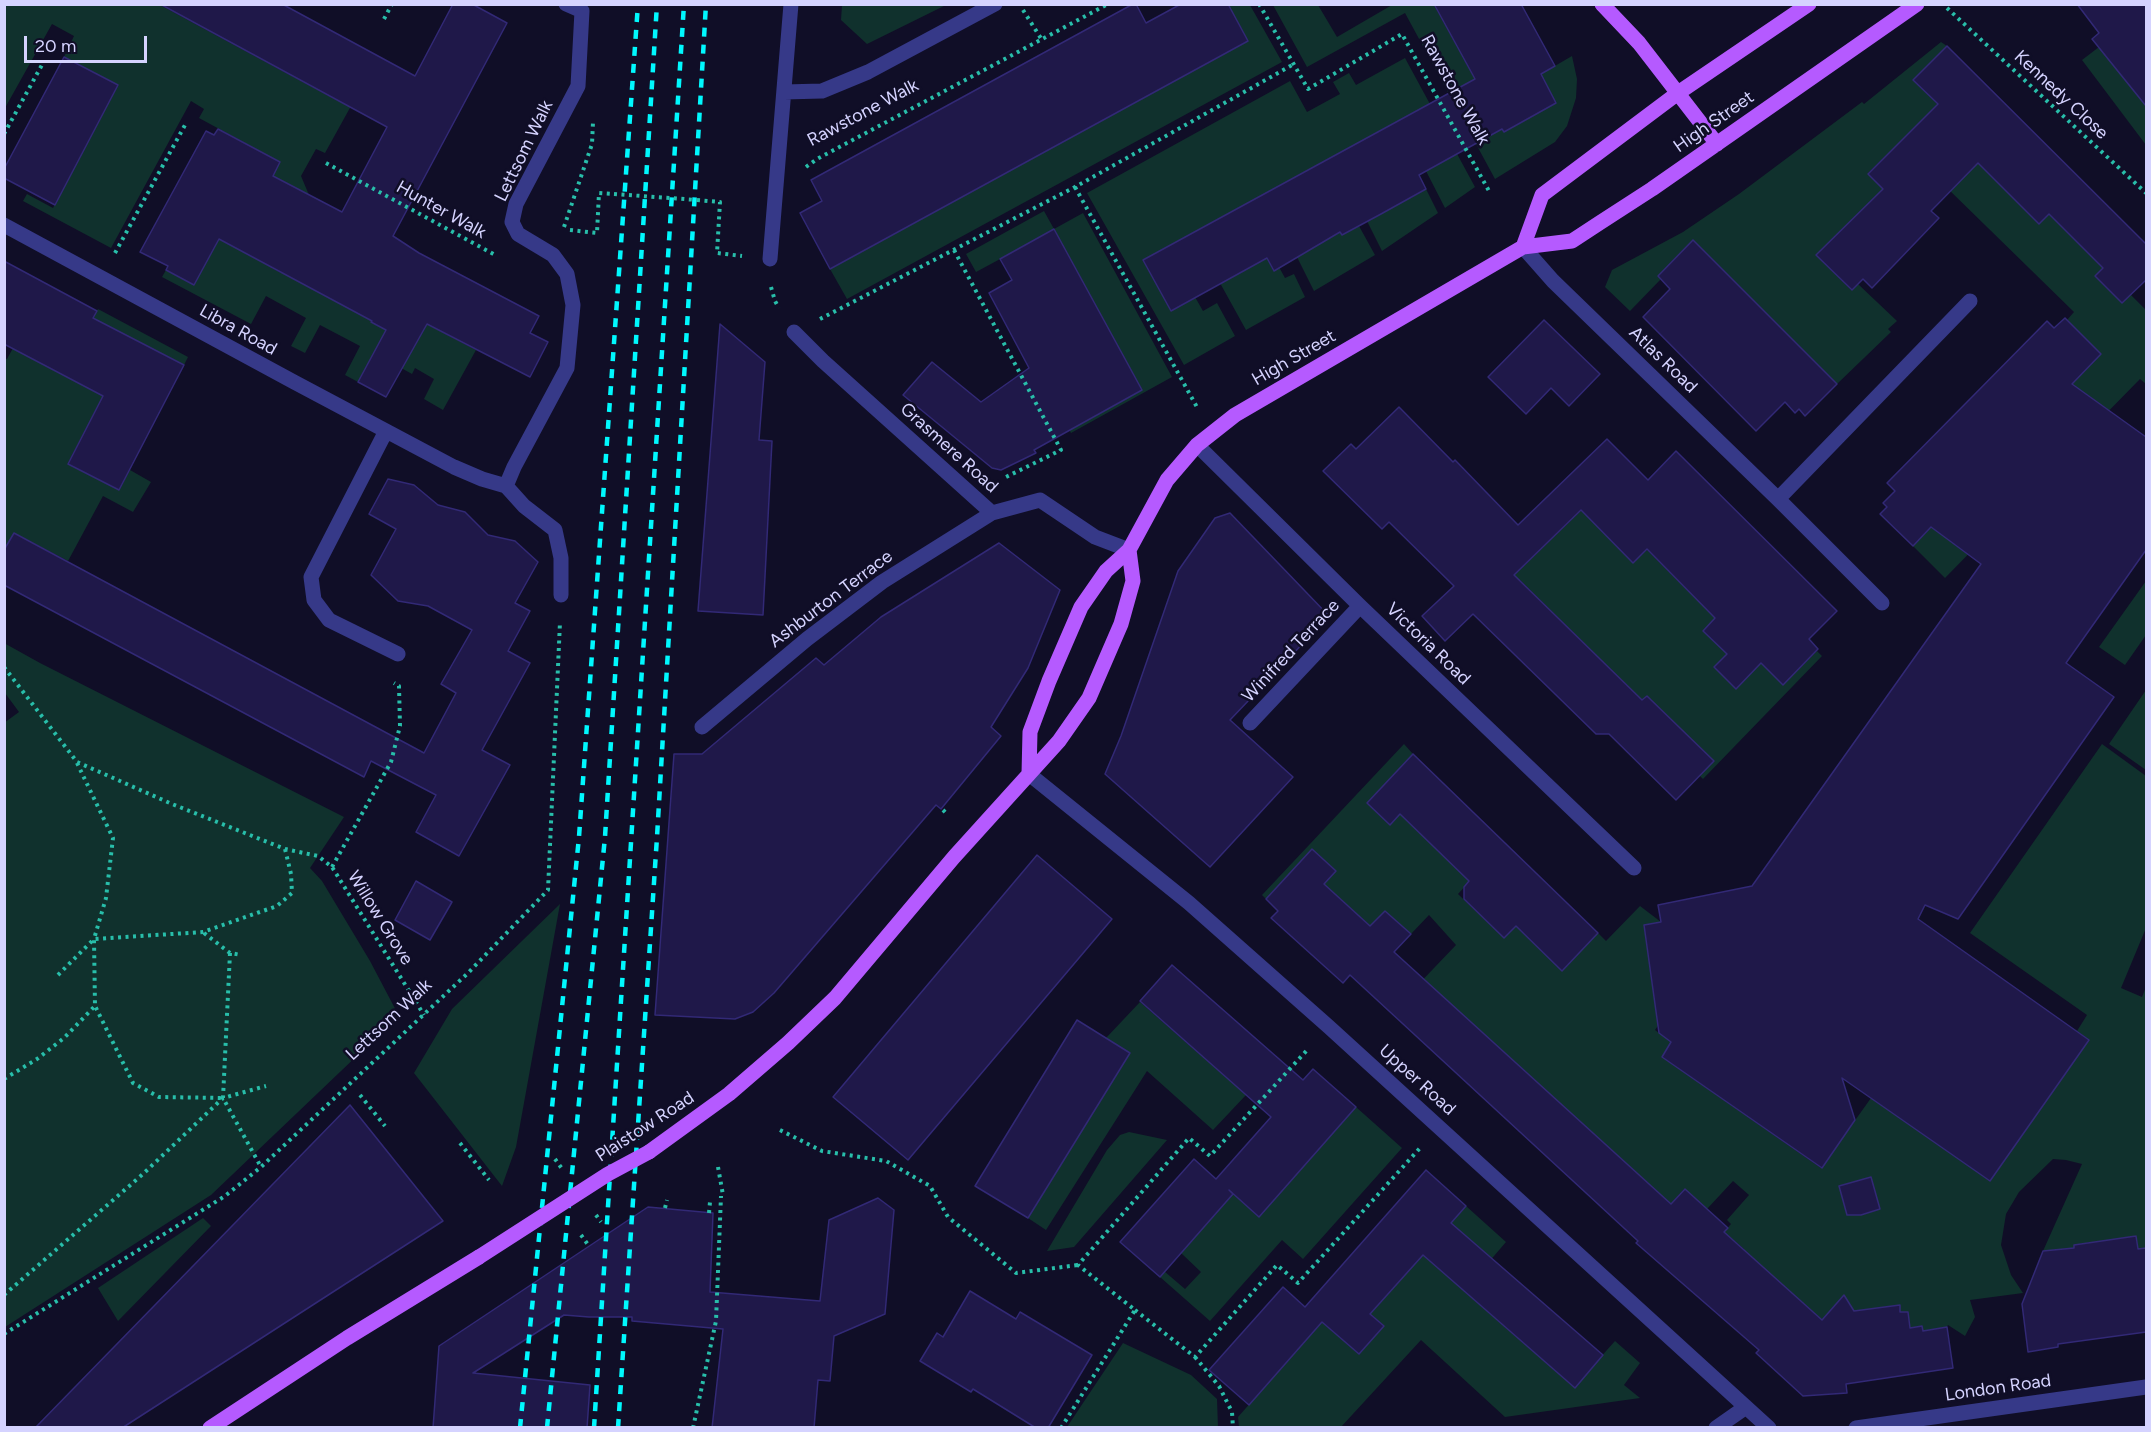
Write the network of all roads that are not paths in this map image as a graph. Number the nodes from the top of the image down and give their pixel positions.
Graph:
1 (566, 4) edge
2 (791, 4) edge
3 (995, 4) edge
4 (1602, 4) edge
5 (1809, 4) edge
6 (1917, 4) edge
7 (583, 8) edge
8 (784, 92) junction
9 (1678, 93) junction
10 (1718, 144) junction
11 (4, 225) edge
12 (1523, 247) junction
13 (770, 259) road end
14 (1970, 301) dead end
15 (794, 332) road end
16 (386, 431) junction
17 (1197, 445) junction
18 (506, 486) junction
19 (1778, 499) junction
20 (992, 513) junction
21 (1129, 550) junction
22 (561, 595) road end
23 (1882, 603) dead end
24 (1360, 606) junction
25 (398, 654) road end
26 (1250, 723) dead end
27 (702, 727) dead end
28 (1029, 774) junction
29 (1634, 868) dead end
30 (2146, 1387) edge
31 (1746, 1407) junction
32 (210, 1428) edge
33 (1716, 1428) edge
34 (1769, 1428) edge
35 (1856, 1428) edge

1 - 7 street, Lettsom Walk
2 - 8 street, Rawstone Walk
3 - 8 street
4 - 9 main road
5 - 9 main road
6 - 10 main road, High Street
7 - 18 street, Lettsom Walk
8 - 13 street, Rawstone Walk
9 - 10 main road
9 - 12 main road
10 - 12 main road, High Street
11 - 16 street, Libra Road
12 - 17 main road, High Street
12 - 19 street, Atlas Road
14 - 19 street
15 - 20 street, Grasmere Road
16 - 18 street, Libra Road
16 - 25 street
17 - 21 main road, High Street
17 - 24 street, Victoria Road
18 - 22 street
19 - 23 street, Atlas Road
20 - 21 street, Grasmere Road
20 - 27 street, Ashburton Terrace
21 - 28 main road, High Street
21 - 28 main road
24 - 26 street, Winifred Terrace
24 - 29 street, Victoria Road
28 - 31 street, Upper Road
28 - 32 main road, Plaistow Road, bridge
30 - 35 street, London Road
31 - 33 street
31 - 34 street, Upper Road

